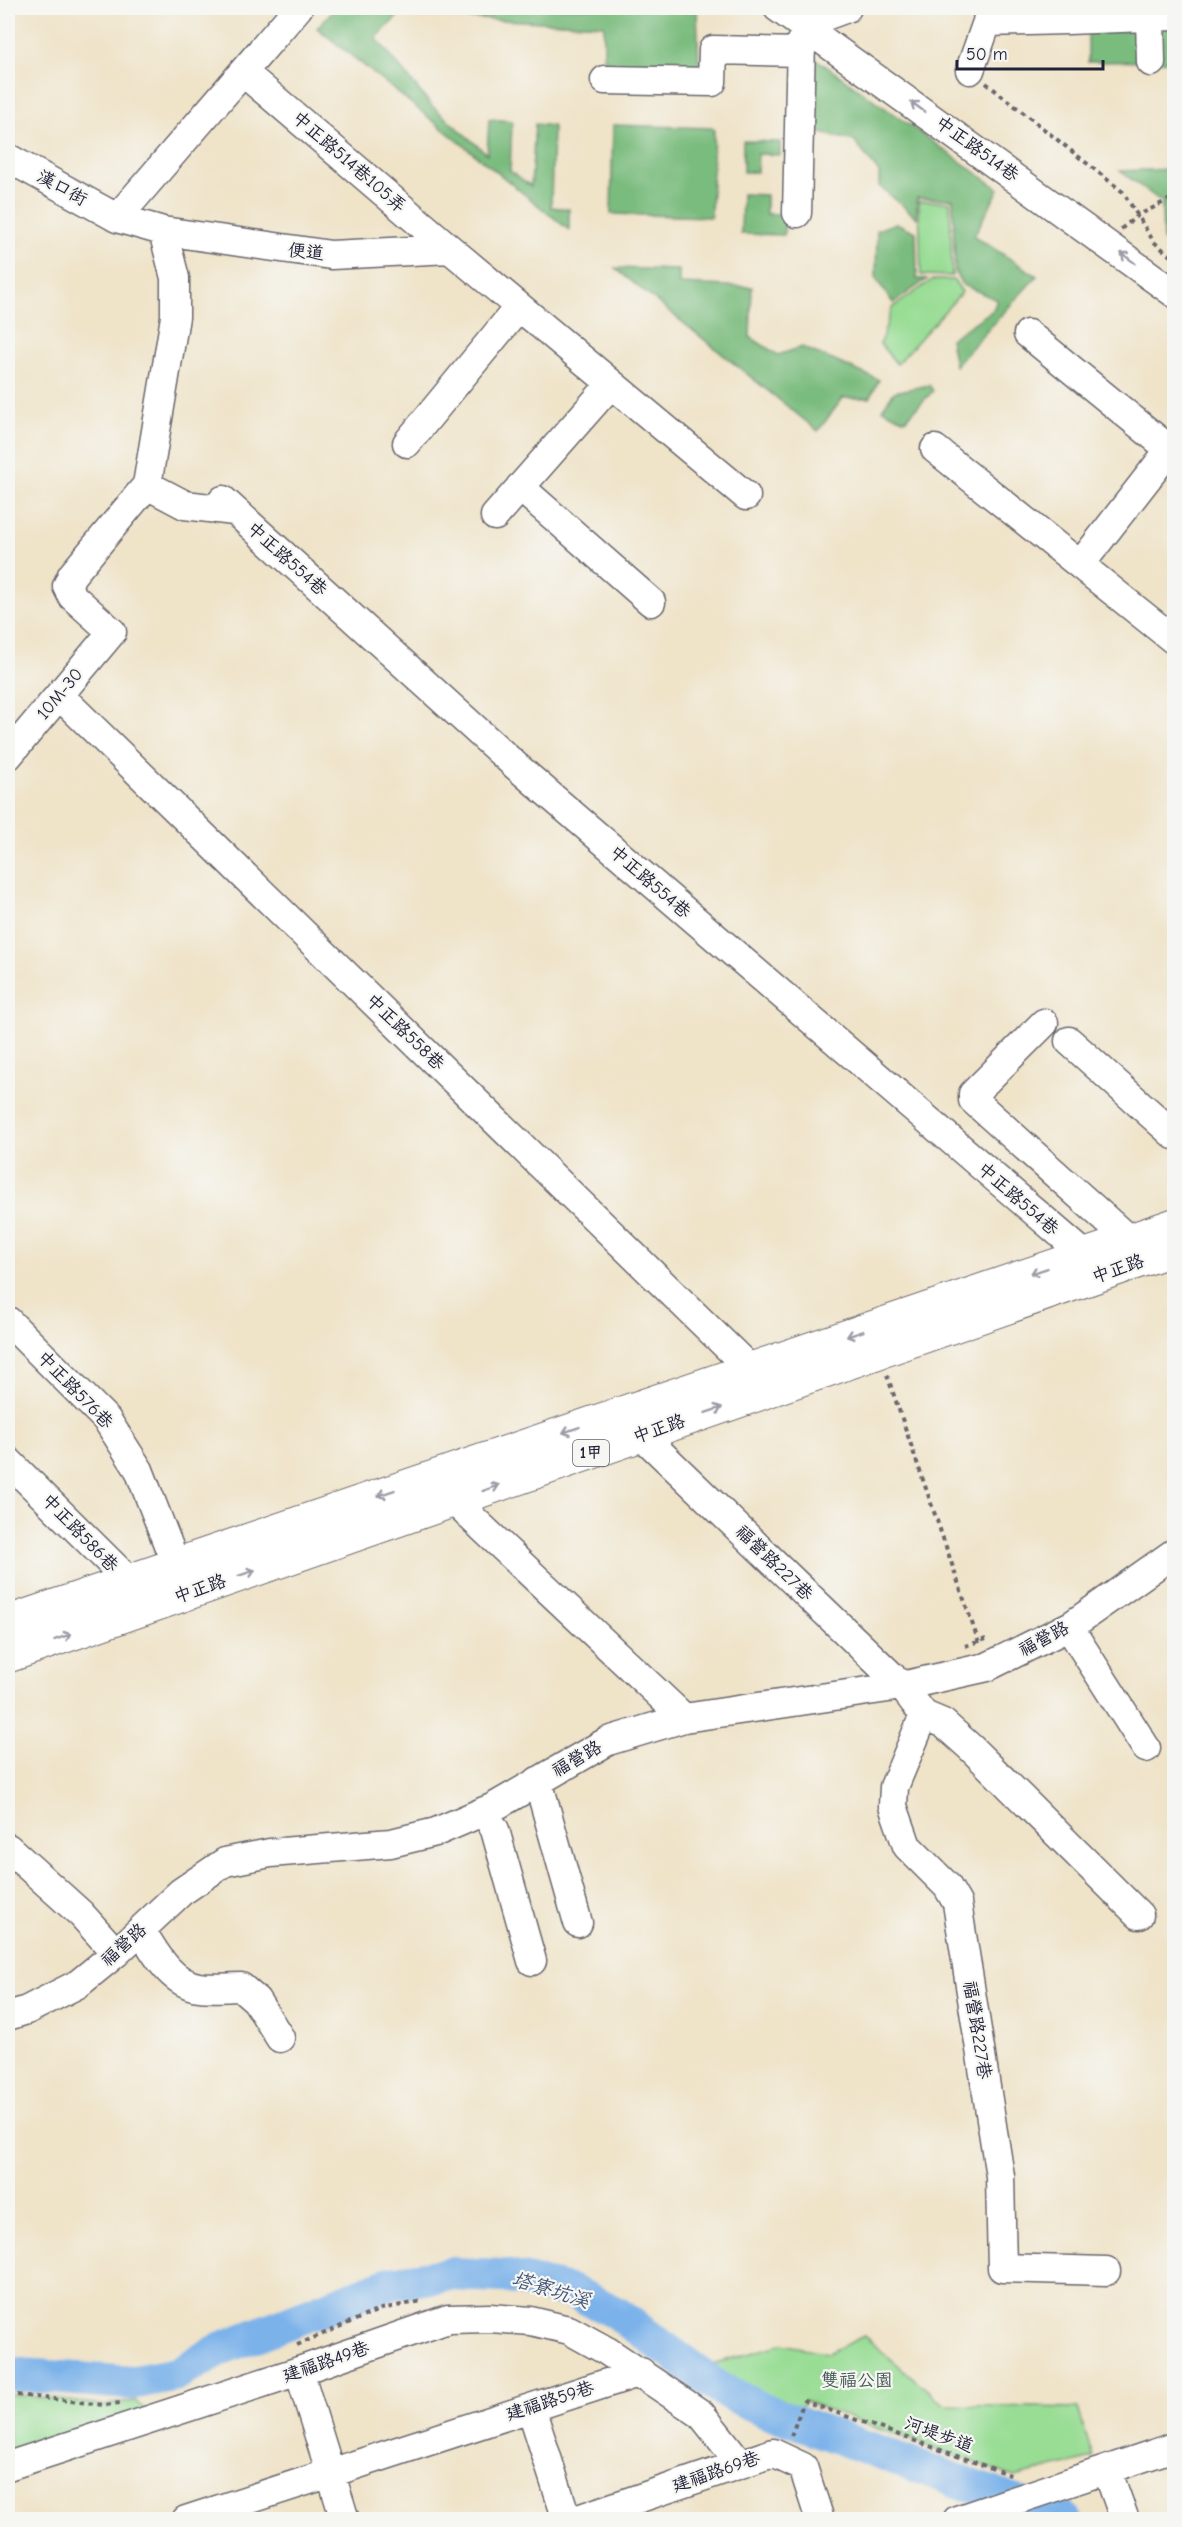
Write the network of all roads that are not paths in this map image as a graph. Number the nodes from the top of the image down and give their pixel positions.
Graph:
1 (298, 8) edge
2 (778, 8) edge
3 (847, 8) edge
4 (1067, 14) edge
5 (988, 15) edge
6 (1162, 16) edge
7 (805, 41) junction
8 (1151, 62) dead end
9 (970, 70) road end
10 (243, 72) junction
11 (605, 80) dead end
12 (8, 158) edge
13 (797, 213) dead end
14 (117, 218) junction
15 (163, 231) junction
16 (450, 249) junction
17 (1174, 293) edge
18 (519, 307) junction
19 (1028, 334) dead end
20 (611, 384) junction
21 (407, 443) dead end
22 (1173, 448) edge
23 (935, 449) dead end
24 (147, 485) junction
25 (520, 487) junction
26 (746, 496) dead end
27 (495, 516) dead end
28 (1080, 565) junction
29 (651, 602) dead end
30 (1174, 640) edge
31 (59, 695) junction
32 (8, 756) edge
33 (1044, 1023) dead end
34 (1069, 1041) dead end
35 (1174, 1135) edge
36 (1174, 1225) edge
37 (1129, 1240) junction
38 (1174, 1249) edge
39 (1085, 1255) junction
40 (8, 1321) edge
41 (750, 1369) junction
42 (631, 1424) junction
43 (8, 1461) edge
44 (454, 1501) junction
45 (1174, 1553) edge
46 (176, 1564) junction
47 (124, 1582) junction
48 (8, 1622) edge
49 (1069, 1627) junction
50 (8, 1656) edge
51 (902, 1686) junction
52 (924, 1715) junction
53 (684, 1718) junction
54 (1146, 1748) dead end
55 (538, 1781) junction
56 (484, 1811) junction
57 (8, 1848) edge
58 (1139, 1915) dead end
59 (579, 1923) dead end
60 (141, 1930) junction
61 (116, 1953) junction
62 (532, 1961) dead end
63 (8, 2016) edge
64 (280, 2037) dead end
65 (1106, 2271) dead end
66 (299, 2371) junction
67 (641, 2372) junction
68 (531, 2408) junction
69 (1174, 2447) edge
70 (740, 2463) junction
71 (8, 2466) edge
72 (331, 2473) junction
73 (1104, 2478) junction
74 (186, 2520) edge
75 (345, 2520) edge
76 (567, 2520) edge
77 (575, 2520) edge
78 (820, 2520) edge
79 (957, 2520) edge
80 (1125, 2520) edge

1 - 10 street
2 - 7 street, 中正路514巷
3 - 7 street
4 - 5 street
4 - 6 street
5 - 9 street
6 - 8 street
7 - 11 street
7 - 13 street
17 -> 7 street, 中正路514巷
10 - 14 street
10 - 16 street, 中正路514巷105弄
12 - 14 street, 漢口街
14 - 15 street, 便道
15 - 16 street, 便道
15 - 24 street
16 - 18 street, 中正路514巷105弄
18 - 20 street, 中正路514巷105弄
18 - 21 street
19 - 22 street
20 - 25 street
20 - 26 street, 中正路514巷105弄
22 - 28 street
23 - 28 street
24 - 31 street, 10M-30
24 - 39 street, 中正路554巷
25 - 27 street
25 - 29 street
28 - 30 street
31 - 32 street, 10M-30
31 - 41 street, 中正路558巷
33 - 37 street
34 - 35 street
36 - 37 main road, 中正路 / 1甲
37 - 39 main road, 中正路 / 1甲
42 -> 38 main road, 中正路 / 1甲
39 -> 41 main road, 中正路 / 1甲
40 - 46 street, 中正路576巷
41 - 42 main road, 中正路 / 1甲
44 -> 42 main road, 中正路 / 1甲
42 -> 46 main road, 中正路 / 1甲
42 - 51 street, 福營路227巷
43 - 47 street, 中正路586巷
50 -> 44 main road, 中正路 / 1甲
44 - 53 street
45 - 49 street, 福營路
46 - 47 main road, 中正路 / 1甲
47 - 48 main road, 中正路 / 1甲
49 - 51 street, 福營路
49 - 54 street
51 - 52 street, 福營路227巷
51 - 53 street, 福營路
52 - 58 street, 福營路227巷
52 - 65 street, 福營路227巷
53 - 55 street, 福營路
55 - 56 street, 福營路
55 - 59 street
56 - 60 street, 福營路
56 - 62 street
57 - 61 street
60 - 61 street, 福營路
60 - 64 street
61 - 63 street, 福營路
66 - 67 street, 建福路49巷
66 - 71 street, 建福路49巷
66 - 72 street
67 - 68 street, 建福路59巷
67 - 70 street
68 - 72 street, 建福路59巷
68 - 76 street
69 - 73 street
70 - 77 street, 建福路69巷
70 - 78 street, 建福路69巷
72 - 74 street, 建福路59巷
72 - 75 street
73 - 79 street
73 - 80 street

